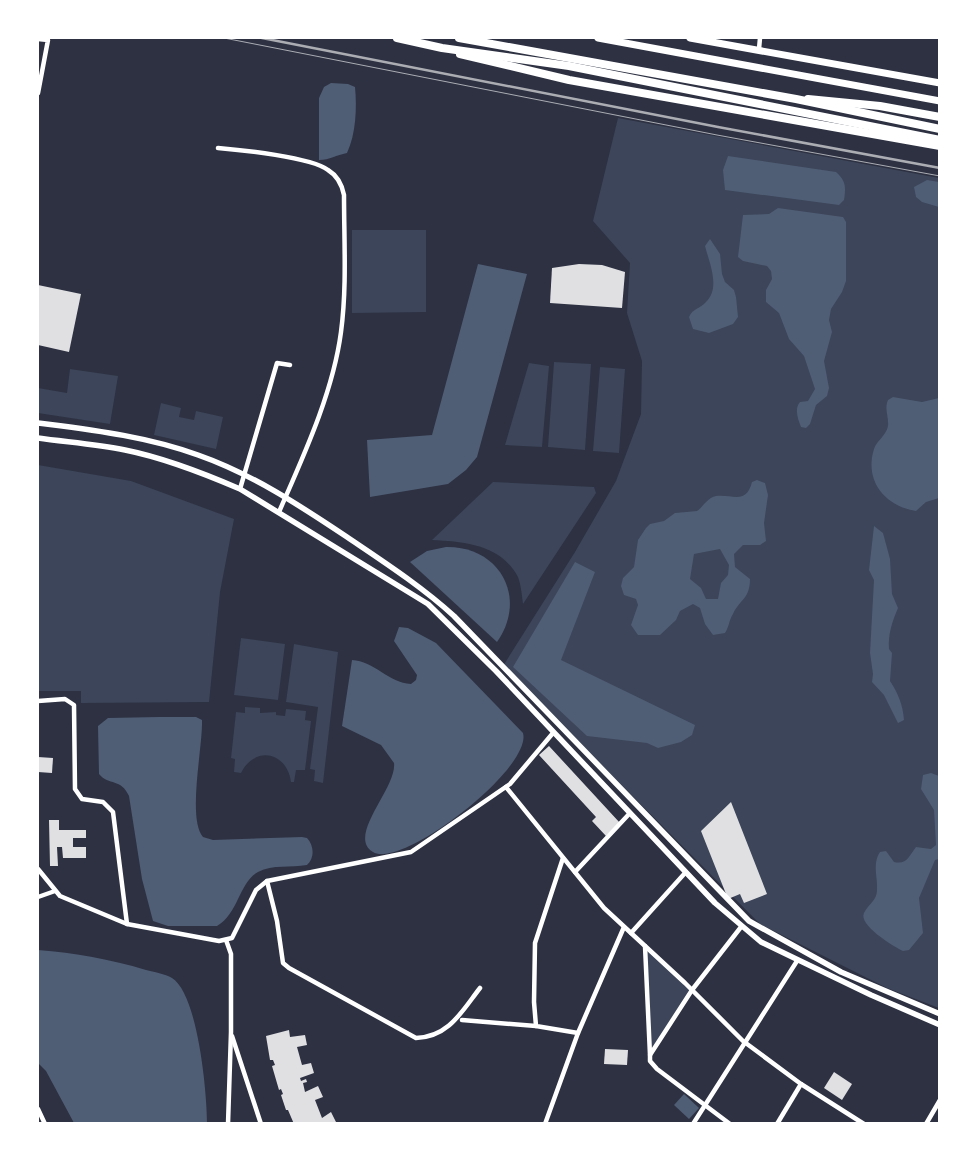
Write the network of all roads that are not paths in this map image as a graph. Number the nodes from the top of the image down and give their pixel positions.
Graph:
1 (38, 38) edge
2 (397, 38) edge
3 (460, 38) edge
4 (598, 38) edge
5 (690, 38) edge
6 (760, 38) edge
7 (442, 48) junction
8 (759, 49) junction
9 (940, 83) edge
10 (38, 93) edge
11 (796, 99) junction
12 (940, 101) edge
13 (940, 117) edge
14 (940, 129) edge
15 (940, 140) edge
16 (940, 146) edge
17 (218, 148) dead end
18 (290, 365) dead end
19 (38, 423) edge
20 (38, 438) edge
21 (245, 474) junction
22 (240, 489) junction
23 (286, 496) junction
24 (278, 512) junction
25 (38, 701) edge
26 (553, 733) junction
27 (506, 787) junction
28 (630, 813) junction
29 (563, 858) junction
30 (38, 869) edge
31 (575, 872) junction
32 (685, 872) junction
33 (267, 881) junction
34 (55, 891) junction
35 (38, 897) edge
36 (127, 924) junction
37 (624, 927) junction
38 (741, 927) junction
39 (631, 934) junction
40 (226, 940) junction
41 (645, 946) junction
42 (797, 961) junction
43 (480, 988) dead end
44 (692, 990) junction
45 (940, 1014) edge
46 (462, 1020) dead end
47 (940, 1025) edge
48 (536, 1026) junction
49 (231, 1032) junction
50 (578, 1033) junction
51 (746, 1042) junction
52 (650, 1055) junction
53 (800, 1084) junction
54 (940, 1100) edge
55 (706, 1105) junction
56 (38, 1109) edge
57 (45, 1124) edge
58 (228, 1124) edge
59 (261, 1124) edge
60 (545, 1124) edge
61 (693, 1124) edge
62 (730, 1124) edge
63 (777, 1124) edge
64 (864, 1124) edge
65 (926, 1124) edge

1 - 10 street
2 - 7 highway
3 - 11 highway
4 - 12 highway
5 - 8 highway
6 - 8 street
7 - 15 highway
7 - 16 highway
8 - 9 highway
11 - 13 highway
11 - 14 highway
17 - 23 street
18 - 21 street
19 - 21 main road
20 - 22 main road
21 - 22 street
21 - 23 main road
22 - 24 main road
23 - 24 street
23 - 45 main road
24 - 26 main road
25 - 36 street
26 - 27 street
26 - 28 main road
27 - 29 street
27 - 33 street
28 - 31 street
28 - 32 main road
29 - 31 street
29 - 48 street
30 - 34 street
31 - 37 street
32 - 38 main road
32 - 39 street
33 - 40 street
33 - 43 street
34 - 35 street
34 - 36 street
36 - 40 street
37 - 39 street
37 - 50 street
38 - 42 main road
38 - 44 street
39 - 41 street
40 - 49 street
41 - 44 street
41 - 52 street
42 - 47 main road
42 - 51 street
44 - 51 street
44 - 52 street
46 - 48 street
48 - 50 street
49 - 58 street
49 - 59 street
50 - 60 street
51 - 53 street
51 - 55 street
52 - 55 street
53 - 63 street
53 - 64 street
54 - 65 street
55 - 61 street
55 - 62 street
56 - 57 street

